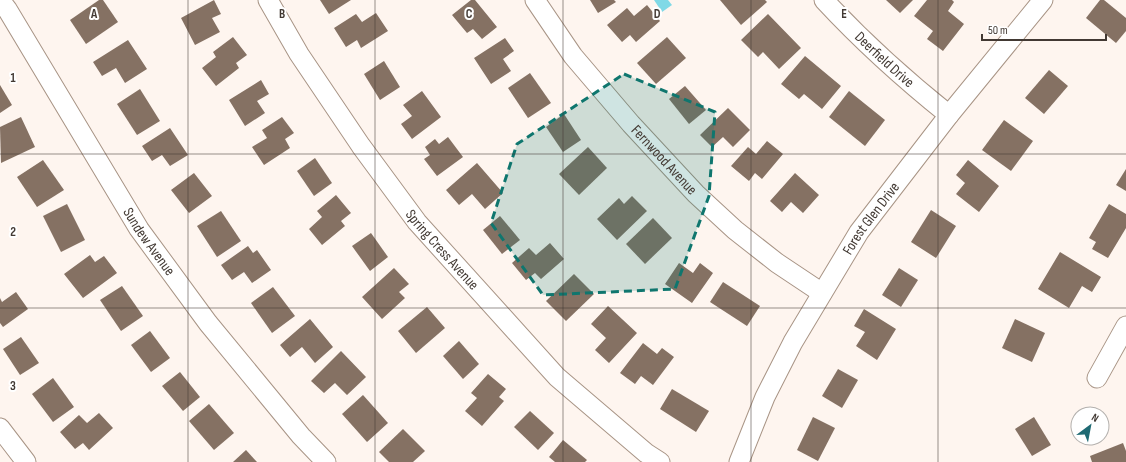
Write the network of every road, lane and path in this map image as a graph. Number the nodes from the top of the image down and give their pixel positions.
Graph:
1 (0, 0) edge
2 (268, 0) edge
3 (535, 0) edge
4 (824, 0) edge
5 (1043, 0) edge
6 (948, 115) junction
7 (822, 293) junction
8 (1126, 326) edge
9 (1097, 378) dead end
10 (0, 428) edge
11 (26, 462) edge
12 (326, 462) edge
13 (660, 462) edge
14 (739, 462) edge

1 - 12 street, Sundew Avenue
2 - 13 street, Spring Cress Avenue
3 - 7 street, Fernwood Avenue
4 - 6 street, Deerfield Drive
5 - 6 street, Forest Glen Drive
6 - 7 street, Forest Glen Drive
7 - 14 street, Forest Glen Drive
8 - 9 street
10 - 11 street

